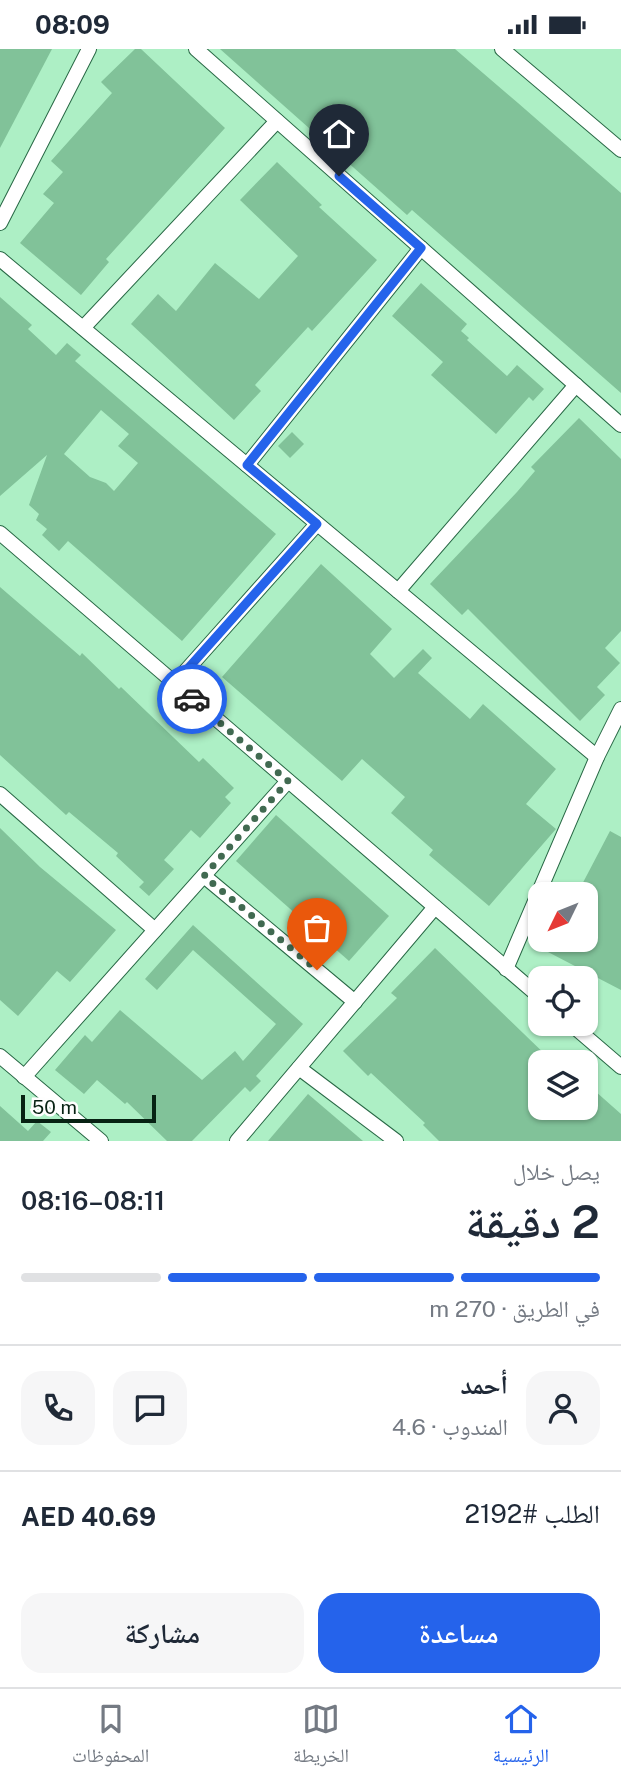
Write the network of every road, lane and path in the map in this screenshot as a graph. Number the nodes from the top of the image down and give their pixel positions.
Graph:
1 (89, 49) edge
2 (196, 49) edge
3 (502, 49) edge
4 (277, 121) junction
5 (621, 150) edge
6 (0, 223) edge
7 (421, 248) junction
8 (0, 259) edge
9 (83, 328) junction
10 (576, 385) junction
11 (621, 425) edge
12 (247, 465) junction
13 (317, 524) junction
14 (0, 533) edge
15 (398, 591) junction
16 (175, 683) junction
17 (621, 709) edge
18 (597, 757) junction
19 (288, 781) junction
20 (0, 794) edge
21 (204, 876) junction
22 (435, 907) junction
23 (155, 930) junction
24 (506, 968) junction
25 (528, 987) edge
26 (355, 1002) junction
27 (585, 1036) edge
28 (0, 1056) edge
29 (621, 1067) edge
30 (299, 1068) junction
31 (24, 1077) junction
32 (91, 1138) edge
33 (237, 1141) edge
34 (396, 1141) edge

1 - 6 street
2 - 4 street
3 - 5 street
4 - 7 street
4 - 9 street
7 - 10 street
7 - 12 street
8 - 9 street
9 - 12 street
10 - 11 street
10 - 15 street
12 - 13 street
13 - 15 street
13 - 16 street
14 - 16 street
15 - 18 street
16 - 19 street
17 - 18 street
18 - 24 street
19 - 21 street
19 - 22 street
20 - 23 street
21 - 23 street
21 - 26 street
22 - 24 street
22 - 26 street
23 - 31 street
24 - 25 street
26 - 30 street
27 - 29 street
28 - 31 street
30 - 33 street
30 - 34 street
31 - 32 street

